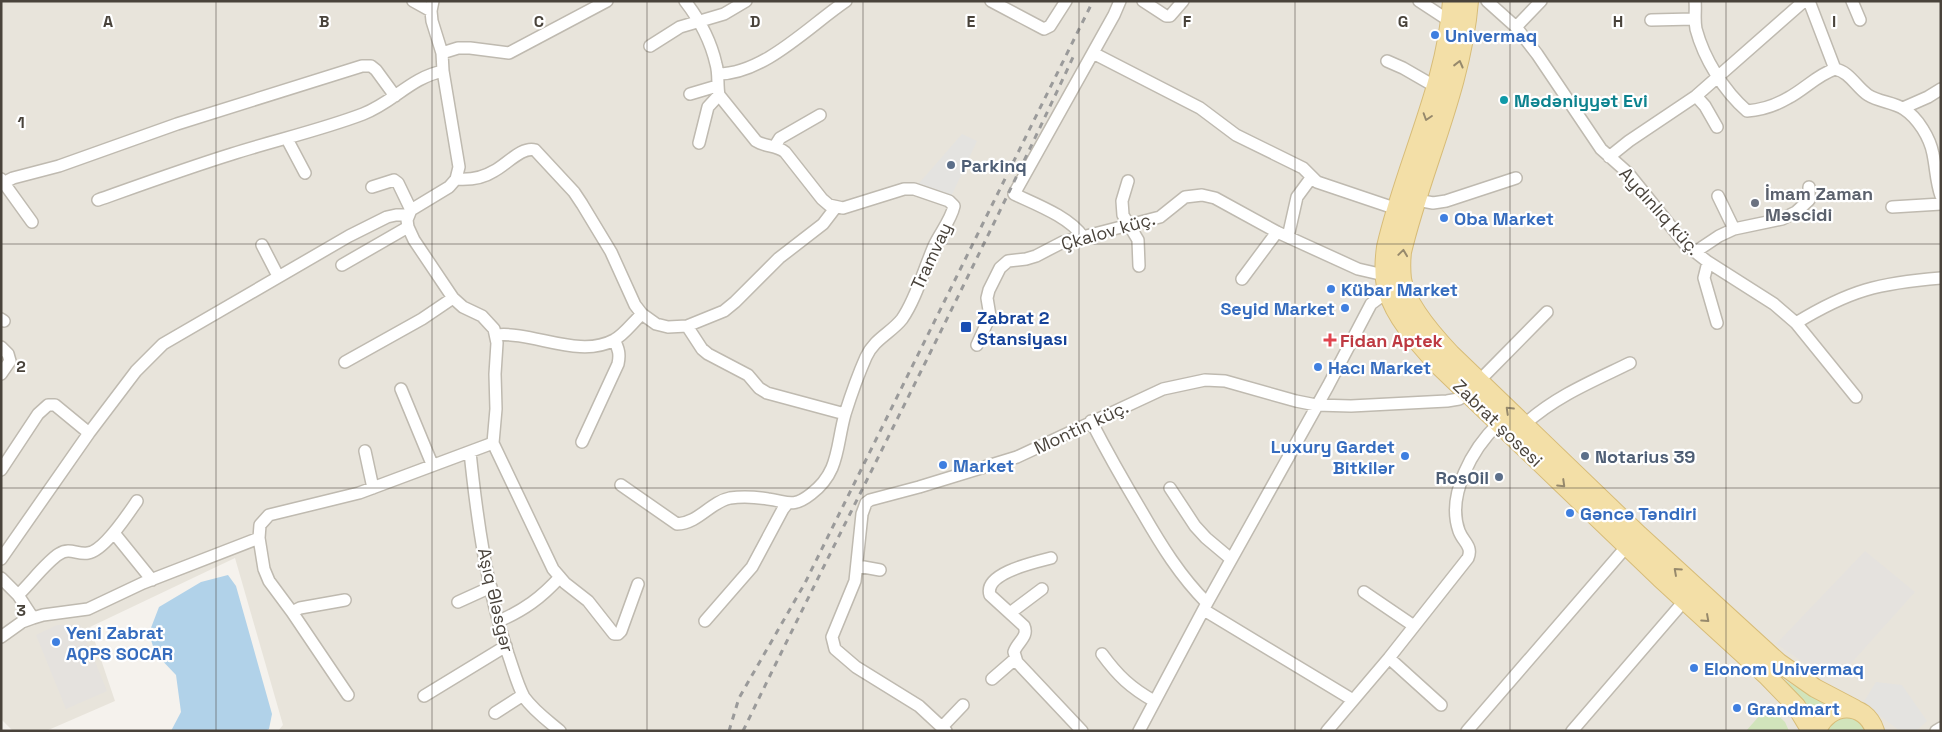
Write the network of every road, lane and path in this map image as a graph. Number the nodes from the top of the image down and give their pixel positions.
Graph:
1 (412, 1) edge
2 (607, 1) edge
3 (685, 1) edge
4 (746, 1) edge
5 (846, 1) edge
6 (991, 1) edge
7 (1066, 1) edge
8 (1120, 1) edge
9 (1142, 1) edge
10 (1183, 1) edge
11 (1419, 1) edge
12 (1452, 1) edge
13 (1469, 1) edge
14 (1486, 1) edge
15 (1541, 1) edge
16 (1695, 1) edge
17 (1804, 1) edge
18 (1809, 1) edge
19 (1852, 1) edge
20 (432, 6) edge
21 (1694, 19) junction
22 (1652, 20) dead end
23 (1860, 20) dead end
24 (698, 22) junction
25 (1451, 22) junction
26 (1516, 27) junction
27 (650, 46) dead end
28 (442, 53) junction
29 (1093, 53) junction
30 (1386, 61) dead end
31 (1835, 69) junction
32 (443, 71) junction
33 (1718, 76) junction
34 (718, 85) junction
35 (1436, 87) junction
36 (1941, 89) edge
37 (690, 94) dead end
38 (395, 96) junction
39 (1696, 96) junction
40 (1903, 108) junction
41 (820, 116) dead end
42 (1717, 127) dead end
43 (287, 138) junction
44 (699, 143) dead end
45 (774, 146) junction
46 (1937, 150) edge
47 (1609, 157) junction
48 (305, 172) dead end
49 (456, 178) junction
50 (1311, 178) junction
51 (1516, 178) dead end
52 (1128, 181) dead end
53 (2, 182) edge
54 (372, 187) dead end
55 (1809, 187) dead end
56 (1718, 196) dead end
57 (1941, 196) edge
58 (98, 200) dead end
59 (1417, 200) junction
60 (1941, 204) edge
61 (836, 207) junction
62 (1892, 207) dead end
63 (1397, 209) junction
64 (409, 212) junction
65 (32, 222) dead end
66 (1128, 225) junction
67 (408, 227) junction
68 (1734, 229) junction
69 (1277, 232) junction
70 (1083, 237) junction
71 (1288, 237) junction
72 (262, 245) dead end
73 (1695, 252) junction
74 (1708, 262) junction
75 (342, 265) dead end
76 (1139, 266) dead end
77 (278, 276) junction
78 (1941, 278) edge
79 (1242, 279) dead end
80 (1386, 284) junction
81 (453, 298) junction
82 (1547, 312) dead end
83 (642, 314) junction
84 (1796, 323) junction
85 (1717, 324) dead end
86 (687, 326) junction
87 (496, 335) junction
88 (614, 340) junction
89 (977, 345) dead end
90 (1, 347) edge
91 (345, 362) dead end
92 (1630, 363) dead end
93 (1, 374) edge
94 (1473, 387) junction
95 (400, 389) dead end
96 (1856, 397) dead end
97 (1316, 406) junction
98 (845, 414) junction
99 (1092, 421) junction
100 (1498, 424) junction
101 (1525, 424) junction
102 (88, 432) junction
103 (582, 442) dead end
104 (493, 443) junction
105 (365, 451) dead end
106 (470, 452) junction
107 (432, 464) junction
108 (1, 470) edge
109 (621, 485) dead end
110 (372, 488) junction
111 (1170, 488) dead end
112 (137, 501) dead end
113 (788, 504) junction
114 (114, 533) junction
115 (259, 538) junction
116 (1627, 546) junction
117 (1051, 558) dead end
118 (1, 559) edge
119 (1231, 559) junction
120 (858, 566) junction
121 (880, 570) dead end
122 (560, 577) junction
123 (1, 578) edge
124 (152, 580) junction
125 (638, 584) dead end
126 (491, 587) junction
127 (1042, 589) dead end
128 (1364, 592) dead end
129 (18, 595) junction
130 (345, 600) dead end
131 (1685, 600) junction
132 (458, 602) dead end
133 (1205, 606) junction
134 (292, 612) junction
135 (1010, 613) junction
136 (33, 618) junction
137 (499, 621) junction
138 (705, 621) dead end
139 (1414, 626) junction
140 (1, 637) edge
141 (506, 646) junction
142 (1102, 654) dead end
143 (1389, 658) junction
144 (1015, 659) junction
145 (992, 679) dead end
146 (523, 695) junction
147 (348, 696) dead end
148 (424, 696) dead end
149 (1353, 700) junction
150 (1154, 701) junction
151 (963, 705) dead end
152 (1441, 705) dead end
153 (1855, 709) junction
154 (495, 713) dead end
155 (1941, 728) edge
156 (944, 729) edge
157 (560, 731) edge
158 (1082, 731) edge
159 (1139, 731) edge
160 (1327, 731) edge
161 (1467, 731) edge
162 (1572, 731) edge
163 (1811, 731) edge
164 (1817, 731) edge
165 (1876, 731) edge
166 (1936, 731) edge

1 - 20 street
2 - 28 street
3 - 24 street
4 - 24 street
5 - 34 street
6 - 7 street
8 - 29 street
9 - 10 street
11 - 25 street
12 - 25 main road
59 -> 13 main road, Zabrat şosesi
14 - 26 street, Aydınlıq küç.
15 - 26 street
16 - 21 street
17 - 33 street
18 - 31 street
19 - 23 street
20 - 28 street
21 - 22 street
21 - 33 street
24 - 27 street
24 - 34 street
25 - 35 main road
26 - 47 street, Aydınlıq küç.
28 - 32 street
29 - 50 street
29 - 70 street
30 - 35 street
31 - 33 street
31 - 40 street
32 - 38 street
32 - 49 street
33 - 39 street
34 - 37 street
34 - 44 street
34 - 45 street
35 -> 63 main road
36 - 40 street
38 - 43 street
38 - 53 street
39 - 42 street
39 - 47 street
40 - 46 street
41 - 45 street
43 - 48 street
43 - 58 street
45 - 61 street
46 - 57 street
47 - 73 street, Aydınlıq küç.
49 - 64 street
49 - 83 street
50 - 63 street
50 - 71 street
51 - 59 street
52 - 66 street
53 - 65 street
54 - 64 street
55 - 68 street
56 - 68 street
94 -> 59 main road, Zabrat şosesi
60 - 62 street
61 - 86 street
61 - 98 street, Tramvay
63 - 80 main road
64 - 67 street
64 - 77 street
66 - 69 street, Çkalov küç.
66 - 70 street, Çkalov küç.
66 - 76 street
67 - 75 street
67 - 81 street
68 - 73 street
69 - 71 street, Çkalov küç.
69 - 79 street
70 - 89 street, Çkalov küç.
71 - 80 street, Çkalov küç.
72 - 77 street
73 - 74 street, Aydınlıq küç.
74 - 84 street, Aydınlıq küç.
74 - 85 street
77 - 102 street
78 - 84 street
80 - 94 main road, Zabrat şosesi
80 - 97 street
81 - 87 street
81 - 91 street
82 - 94 street
83 - 86 street
83 - 88 street
84 - 96 street, Aydınlıq küç.
86 - 98 street
87 - 88 street
87 - 104 street
88 - 103 street
90 - 93 street
92 - 101 street
94 - 97 street, Montin küç.
94 - 100 main road, Zabrat şosesi
101 -> 94 main road, Zabrat şosesi
95 - 107 street
97 - 99 street, Montin küç.
97 - 119 street
98 - 113 street, Tramvay
99 - 120 street, Montin küç.
99 - 133 street
100 -> 116 main road, Zabrat şosesi
100 - 139 street
153 -> 101 main road, Zabrat şosesi
102 - 108 street
102 - 118 street
104 - 106 street
104 - 122 street
105 - 110 street
106 - 107 street
106 - 126 street, Aşıq Ələsgər
107 - 110 street
109 - 113 street
110 - 115 street
111 - 119 street
112 - 114 street
113 - 138 street
114 - 124 street
114 - 129 street
115 - 124 street
115 - 134 street
116 - 131 main road, Zabrat şosesi
116 - 161 street
117 - 135 street
119 - 133 street
120 - 121 street
120 - 156 street, Montin küç.
122 - 125 street
122 - 137 street
123 - 129 street
124 - 136 street
126 - 132 street
126 - 137 street, Aşıq Ələsgər
127 - 135 street
128 - 139 street
129 - 136 street
130 - 134 street
131 - 162 street
131 -> 163 main road, Zabrat şosesi
133 - 149 street
133 - 150 street
134 - 147 street
135 - 144 street
136 - 140 street
137 - 141 street, Aşıq Ələsgər
139 - 143 street
141 - 146 street, Aşıq Ələsgər
141 - 148 street
142 - 150 street
143 - 149 street
143 - 152 street
144 - 145 street
144 - 158 street
146 - 154 street
146 - 157 street, Aşıq Ələsgər
149 - 160 street
150 - 159 street
151 - 156 street
153 - 164 main road
153 - 165 main road, Zabrat şosesi
155 - 166 street

